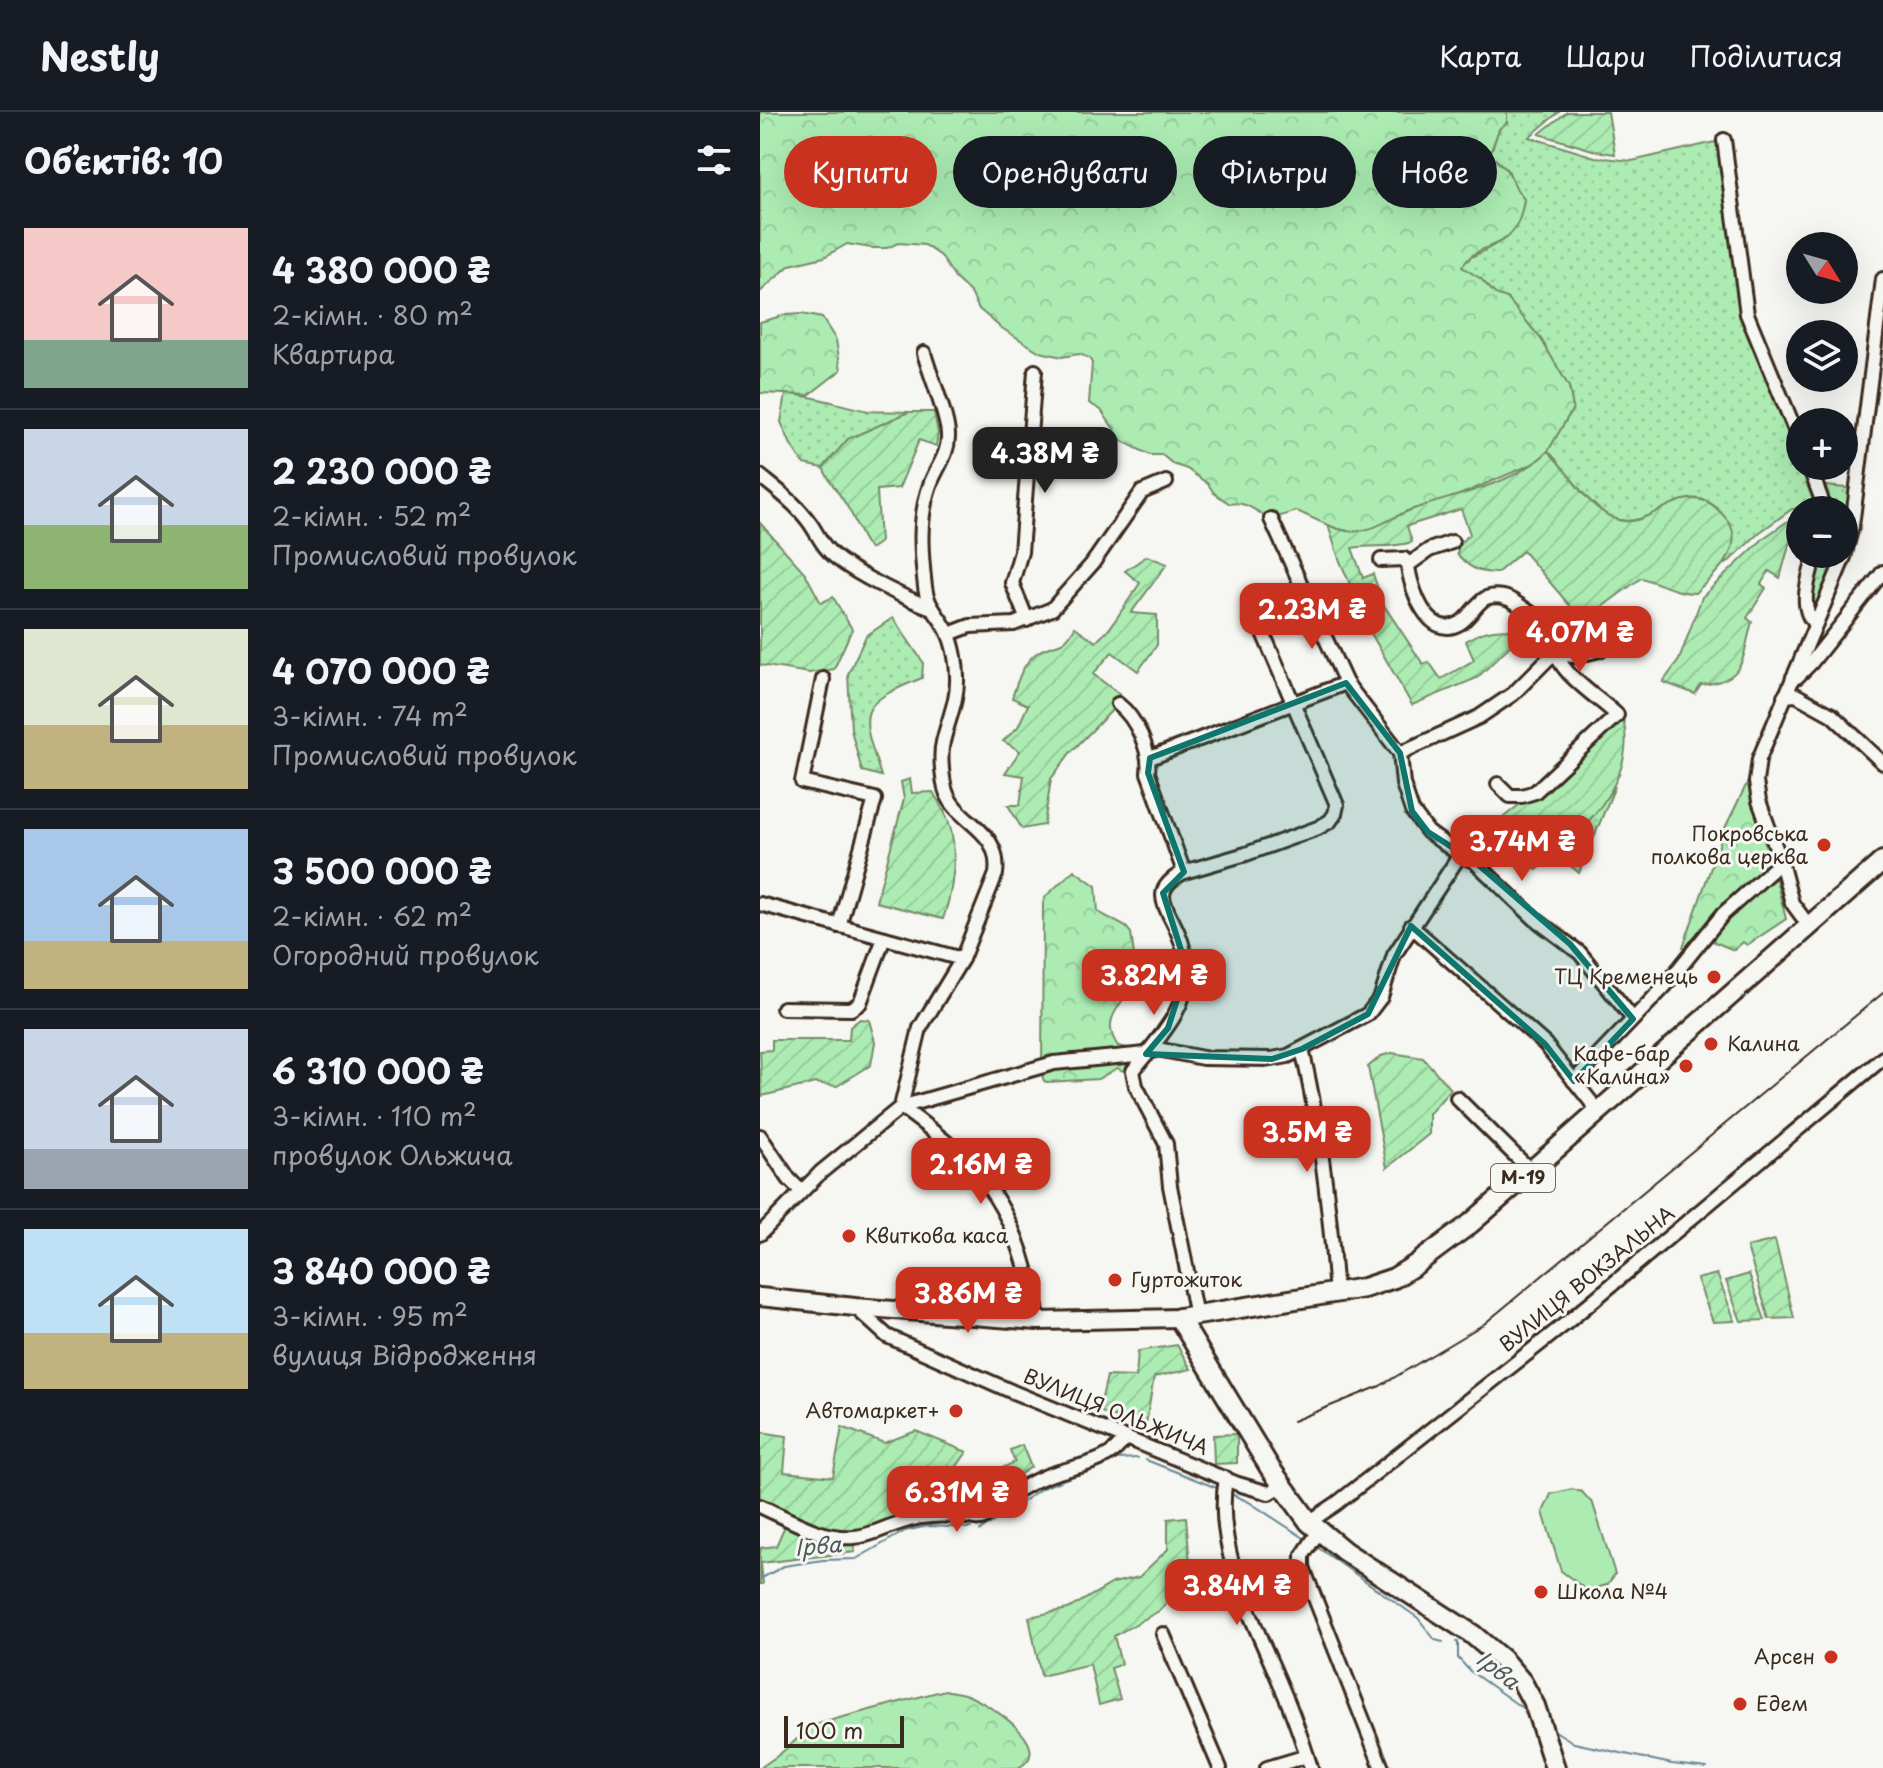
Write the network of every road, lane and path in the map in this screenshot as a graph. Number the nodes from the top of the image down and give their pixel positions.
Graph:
1 (1724, 140) dead end
2 (1883, 279) edge
3 (924, 353) dead end
4 (1035, 371) dead end
5 (1877, 375) edge
6 (1786, 408) edge
7 (760, 476) edge
8 (1166, 482) dead end
9 (1271, 519) dead end
10 (1452, 542) dead end
11 (1381, 560) dead end
12 (1408, 565) junction
13 (1812, 568) edge
14 (1883, 572) edge
15 (1251, 605) dead end
16 (929, 607) junction
17 (1027, 620) junction
18 (1815, 624) junction
19 (949, 634) junction
20 (1600, 650) dead end
21 (1553, 654) junction
22 (1793, 677) junction
23 (823, 679) dead end
24 (1346, 683) junction
25 (1784, 696) junction
26 (1293, 703) junction
27 (1118, 704) dead end
28 (1400, 753) junction
29 (1150, 758) junction
30 (1883, 763) edge
31 (1498, 784) dead end
32 (1460, 855) junction
33 (1883, 861) edge
34 (1781, 862) junction
35 (1184, 872) junction
36 (760, 904) edge
37 (839, 926) junction
38 (1411, 926) junction
39 (1809, 926) junction
40 (884, 938) junction
41 (962, 959) junction
42 (783, 1008) dead end
43 (1633, 1019) junction
44 (1302, 1049) junction
45 (1146, 1054) junction
46 (1883, 1058) edge
47 (1574, 1081) junction
48 (1457, 1098) dead end
49 (901, 1107) junction
50 (1599, 1112) junction
51 (760, 1136) edge
52 (1531, 1171) junction
53 (801, 1191) junction
54 (760, 1234) edge
55 (1336, 1295) junction
56 (760, 1297) edge
57 (855, 1307) junction
58 (897, 1310) junction
59 (1188, 1317) junction
60 (1038, 1321) junction
61 (887, 1336) junction
62 (1125, 1437) junction
63 (1226, 1478) junction
64 (1283, 1486) junction
65 (760, 1506) edge
66 (1314, 1527) junction
67 (1163, 1634) dead end
68 (1309, 1762) edge
69 (1220, 1768) edge
70 (1267, 1768) edge
71 (1382, 1768) edge
72 (1555, 1768) edge

1 - 6 street
2 - 5 street
3 - 16 street
4 - 17 street
5 - 18 street
7 - 16 street
8 - 17 street
9 - 24 street
10 - 12 street
11 - 12 street
12 - 21 street
13 - 18 street
14 - 22 street
15 - 26 street
16 - 19 street
17 - 19 street
18 - 22 street
19 - 41 street
20 - 21 street
21 - 28 street
21 - 31 street
22 - 25 street
23 - 37 street
24 - 26 street
24 - 28 street
25 - 30 street
25 - 34 street
26 - 29 street
26 - 35 street
27 - 29 street
28 - 32 street
29 - 35 street
32 - 38 street
32 - 43 street
33 - 39 highway, М-19
34 - 39 street
34 - 43 street
35 - 45 street
36 - 37 street
37 - 40 street
38 - 44 street
38 - 47 street
39 - 50 highway, М-19
40 - 41 street
40 - 42 street
41 - 49 street
43 - 47 street
44 - 45 street
44 - 55 street
45 - 49 street
45 - 59 street
46 - 66 street, ВУЛИЦЯ ВОКЗАЛЬНА
47 - 50 street
48 - 52 street
49 - 53 street
49 - 60 street
50 - 52 highway, М-19
51 - 53 street
52 - 55 highway, М-19
53 - 54 street
55 - 59 highway, М-19
56 - 57 main road
57 - 58 main road
57 - 61 street, ВУЛИЦЯ ОЛЬЖИЧА
58 - 60 main road
58 - 61 street
59 - 60 main road
59 - 64 highway
61 - 62 street, ВУЛИЦЯ ОЛЬЖИЧА
62 - 63 street, ВУЛИЦЯ ОЛЬЖИЧА
62 - 65 street
63 - 64 street, ВУЛИЦЯ ОЛЬЖИЧА
63 - 68 street
64 - 66 highway
66 - 71 street
66 - 72 highway
67 - 69 street
68 - 70 street

